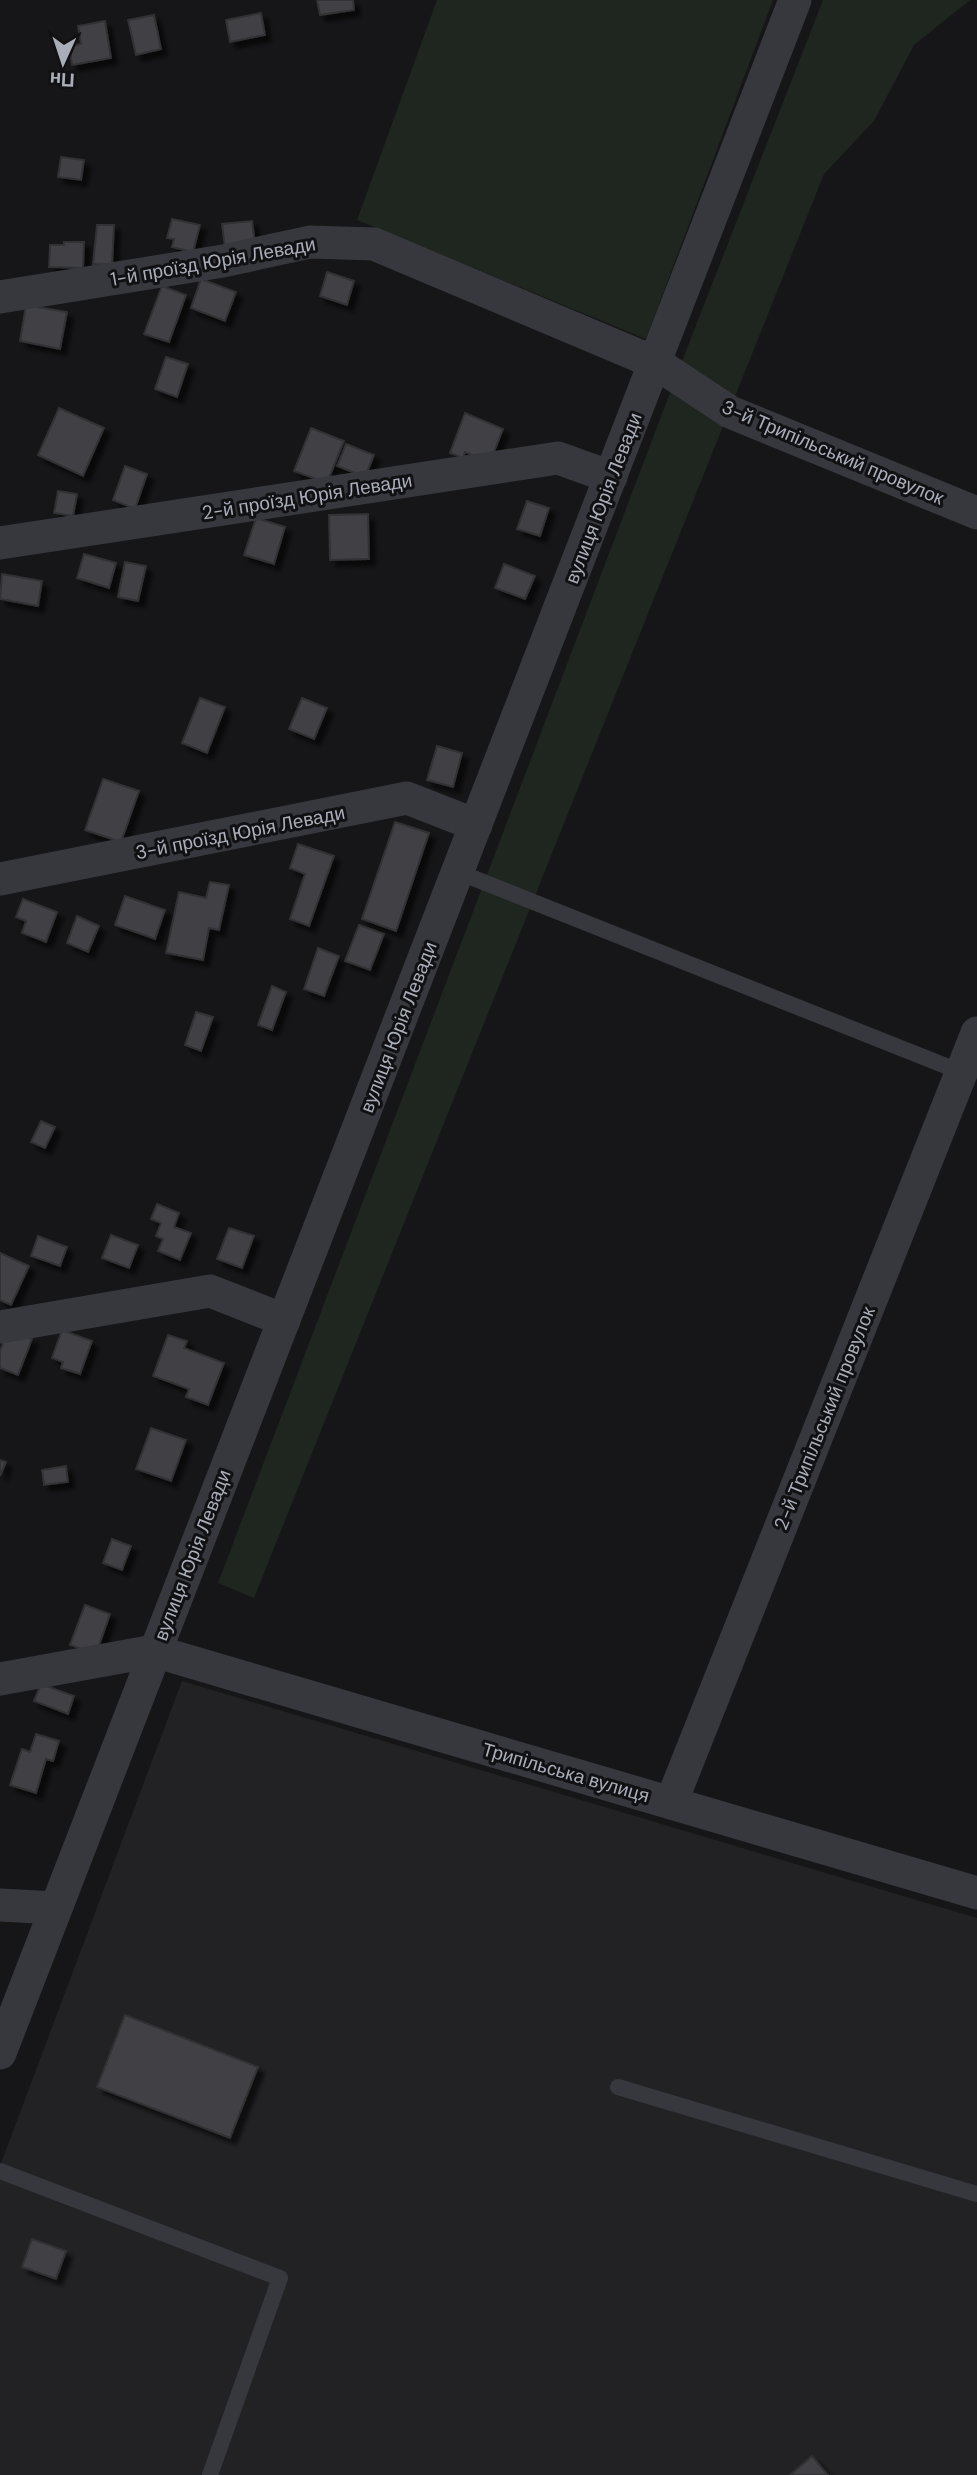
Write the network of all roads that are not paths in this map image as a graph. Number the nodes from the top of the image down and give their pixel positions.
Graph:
1 (795, 0) edge
2 (0, 297) edge
3 (656, 363) junction
4 (611, 477) junction
5 (977, 513) edge
6 (0, 543) edge
7 (476, 825) junction
8 (458, 872) junction
9 (0, 879) edge
10 (977, 1033) edge
11 (969, 1071) edge
12 (284, 1320) junction
13 (0, 1327) edge
14 (154, 1651) junction
15 (0, 1679) edge
16 (671, 1803) junction
17 (977, 1893) edge
18 (0, 1905) edge
19 (56, 1908) junction
20 (0, 2053) edge
21 (618, 2087) dead end
22 (0, 2171) edge
23 (977, 2194) edge
24 (210, 2475) edge

1 - 3 street, вулиця Юрія Левади
2 - 3 street, 1-й проїзд Юрія Левади
3 - 4 street, вулиця Юрія Левади
3 - 5 street, 3-й Трипільський провулок
4 - 6 street, 2-й проїзд Юрія Левади
4 - 7 street, вулиця Юрія Левади
7 - 8 street, вулиця Юрія Левади
7 - 9 street, 3-й проїзд Юрія Левади
8 - 11 lane
8 - 12 street, вулиця Юрія Левади
10 - 11 street, 2-й Трипільський провулок
11 - 16 street, 2-й Трипільський провулок
12 - 13 street
12 - 14 street, вулиця Юрія Левади
14 - 15 street
14 - 16 street, Трипільська вулиця
14 - 19 street, вулиця Юрія Левади
16 - 17 street, Трипільська вулиця
18 - 19 street
19 - 20 street, вулиця Юрія Левади
21 - 23 lane
22 - 24 lane

